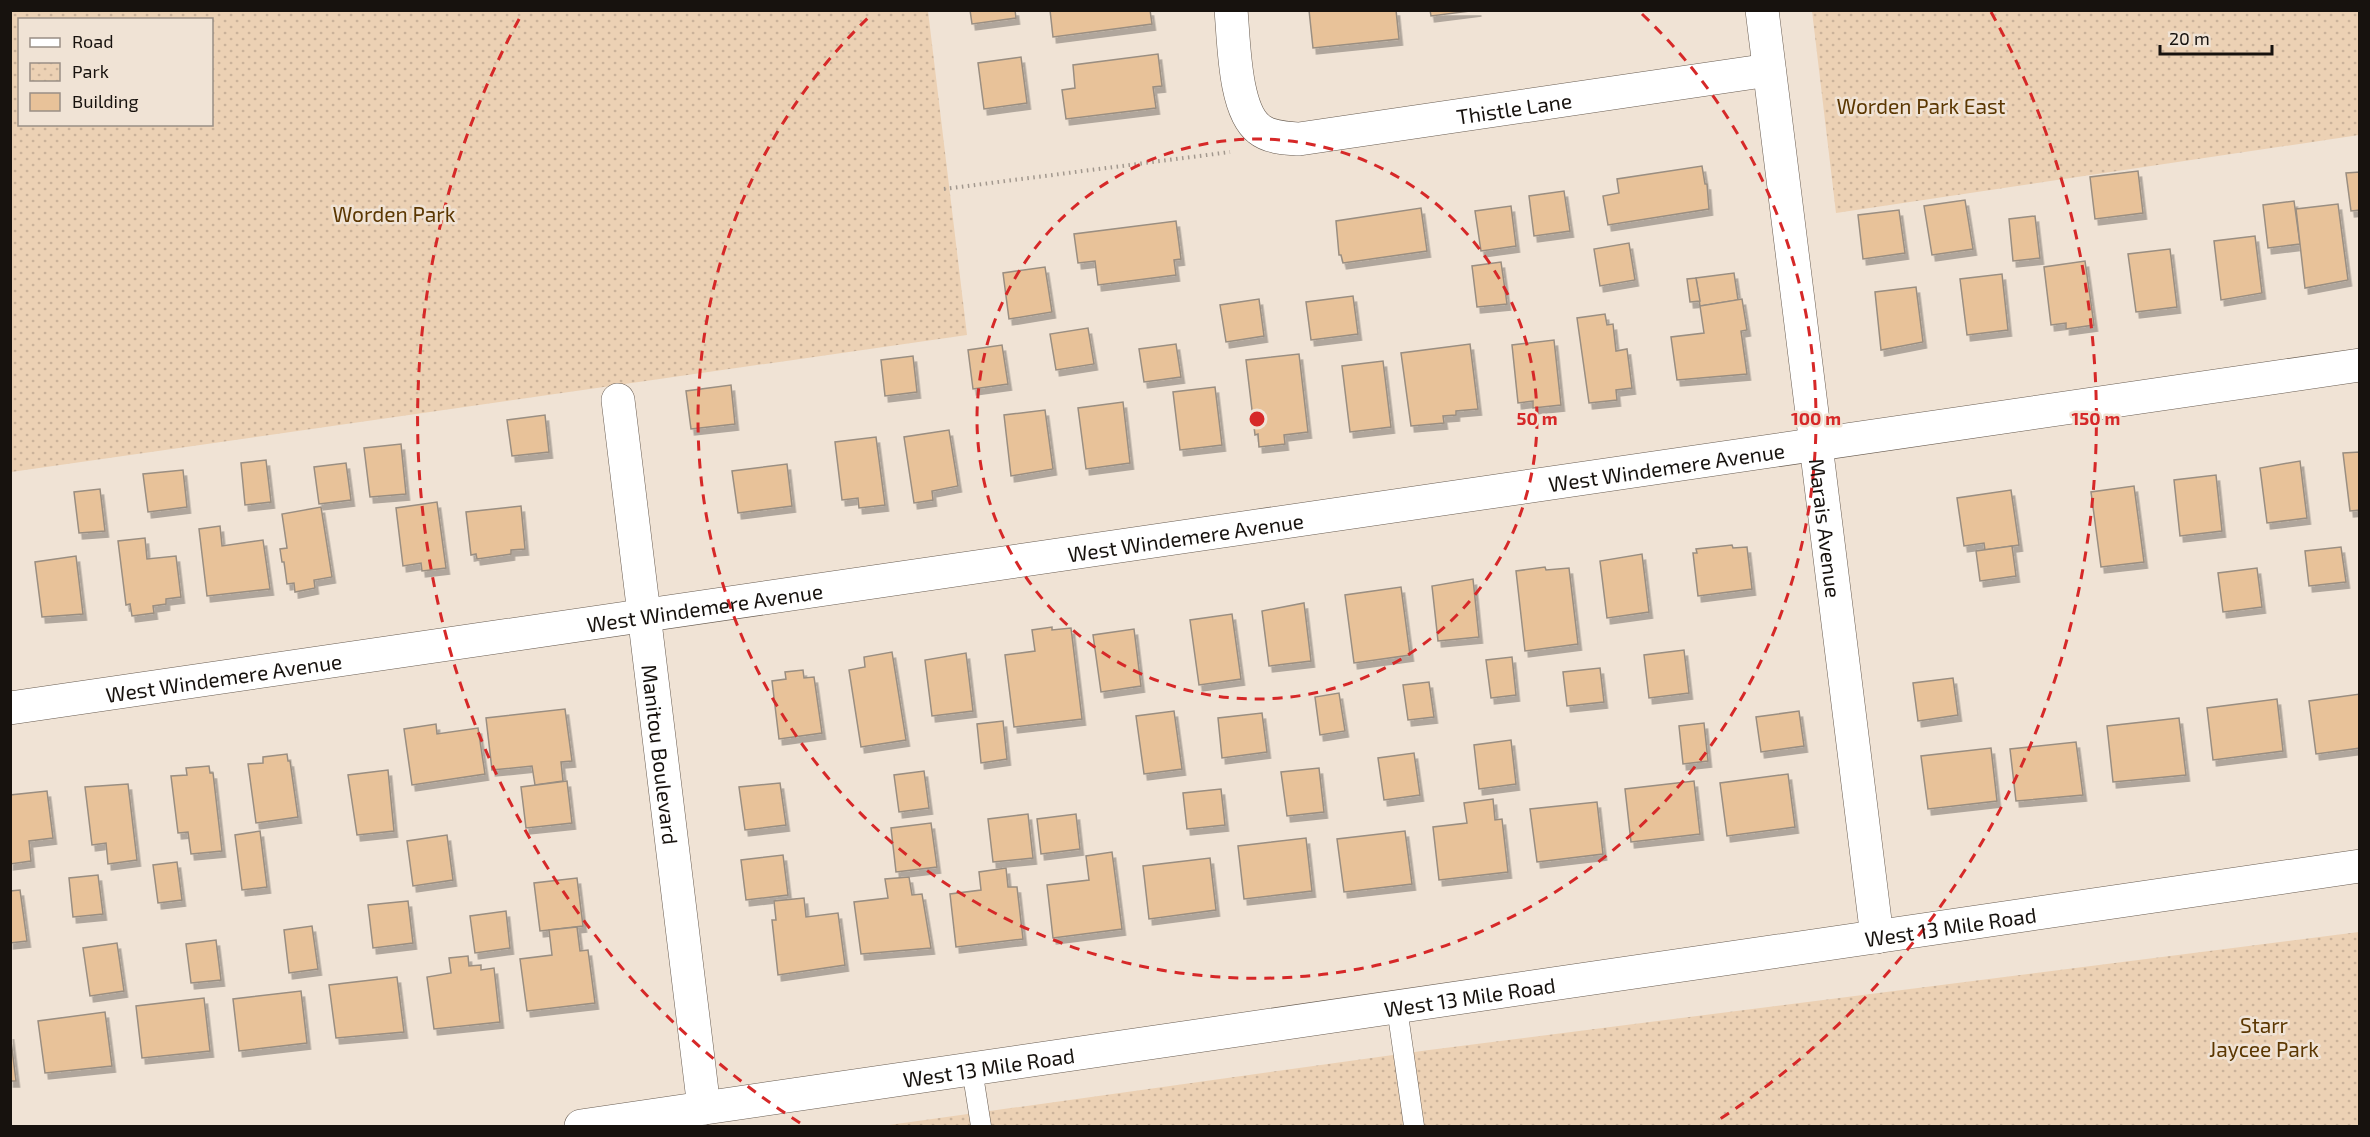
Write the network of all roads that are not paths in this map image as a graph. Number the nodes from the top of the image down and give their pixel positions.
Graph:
1 (1230, 10) edge
2 (1762, 10) edge
3 (1769, 70) junction
4 (2360, 365) edge
5 (618, 400) dead end
6 (1816, 445) junction
7 (645, 616) junction
8 (10, 708) edge
9 (2360, 866) edge
10 (1877, 937) junction
11 (1397, 1008) junction
12 (972, 1069) junction
13 (704, 1108) junction
14 (581, 1126) edge
15 (981, 1126) edge
16 (1414, 1126) edge

1 - 3 street, Thistle Lane
2 - 3 street, Marais Avenue
3 - 6 street, Marais Avenue
4 - 6 street, West Windemere Avenue
5 - 7 street, Manitou Boulevard
6 - 7 street, West Windemere Avenue
6 - 10 street, Marais Avenue
7 - 8 street, West Windemere Avenue
7 - 13 street, Manitou Boulevard
9 - 10 street, West 13 Mile Road
10 - 11 street, West 13 Mile Road
11 - 12 street, West 13 Mile Road
11 - 16 lane
12 - 13 street, West 13 Mile Road
12 - 15 lane
13 - 14 street, West 13 Mile Road

